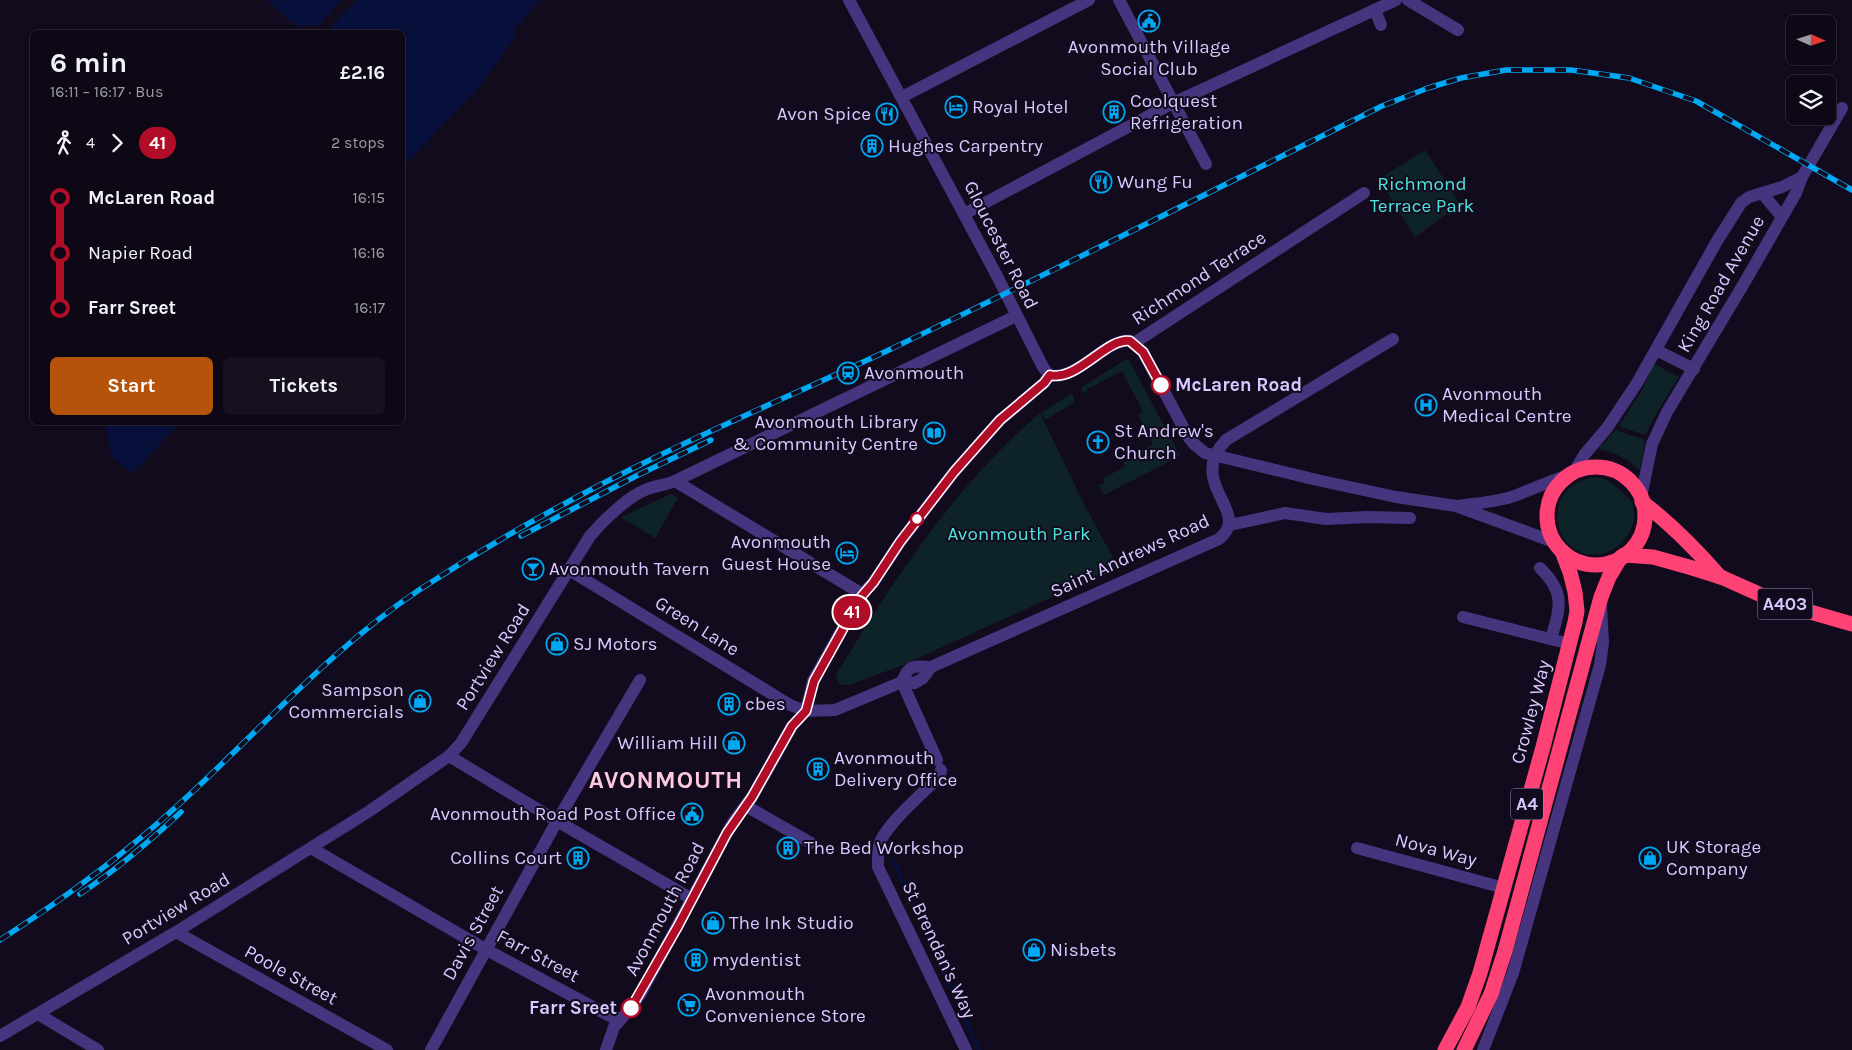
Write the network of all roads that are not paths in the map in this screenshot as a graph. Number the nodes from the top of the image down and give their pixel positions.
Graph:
1 (849, 0) edge
2 (1089, 0) edge
3 (1119, 0) edge
4 (1396, 0) edge
5 (1408, 0) edge
6 (1375, 10) junction
7 (1381, 24) dead end
8 (1458, 30) dead end
9 (902, 97) junction
10 (1173, 104) junction
11 (1842, 108) dead end
12 (1206, 164) dead end
13 (1802, 177) junction
14 (1364, 193) dead end
15 (1762, 193) junction
16 (964, 214) junction
17 (1781, 216) junction
18 (1016, 316) junction
19 (1393, 339) dead end
20 (1134, 343) junction
21 (1656, 350) junction
22 (1694, 370) junction
23 (1050, 375) junction
24 (1215, 455) junction
25 (1571, 474) junction
26 (675, 481) junction
27 (1641, 499) junction
28 (1456, 506) junction
29 (1410, 518) dead end
30 (1230, 525) junction
31 (1558, 546) junction
32 (1623, 556) junction
33 (1540, 568) dead end
34 (569, 570) junction
35 (1720, 577) junction
36 (862, 594) junction
37 (1601, 597) junction
38 (1463, 617) dead end
39 (1852, 624) edge
40 (1551, 639) junction
41 (1570, 644) junction
42 (640, 680) dead end
43 (902, 682) junction
44 (806, 711) junction
45 (450, 756) junction
46 (746, 806) junction
47 (557, 821) junction
48 (811, 843) dead end
49 (311, 848) junction
50 (1357, 848) dead end
51 (1504, 888) junction
52 (692, 899) junction
53 (176, 932) junction
54 (485, 949) junction
55 (38, 1014) junction
56 (619, 1021) junction
57 (0, 1036) edge
58 (98, 1050) edge
59 (387, 1050) edge
60 (431, 1050) edge
61 (606, 1050) edge
62 (966, 1050) edge
63 (1445, 1050) edge
64 (1464, 1050) edge
65 (1483, 1050) edge

1 - 9 street, Gloucester Road
2 - 9 street
3 - 10 street
4 - 6 street
5 - 8 street
6 - 7 street
6 - 10 street
9 - 16 street, Gloucester Road
10 - 12 street
10 - 16 street
11 - 13 street, King Road Avenue
13 - 15 street, King Road Avenue
13 - 17 street, King Road Avenue
14 - 20 street, Richmond Terrace
15 - 17 street, King Road Avenue
15 - 21 street, King Road Avenue
16 - 18 street, Gloucester Road
17 - 22 street, King Road Avenue
18 - 23 street, Gloucester Road
18 - 26 street, Portview Road
19 - 24 street
20 - 23 street, Richmond Terrace
20 - 24 street
21 - 22 street, King Road Avenue
21 - 25 street, King Road Avenue
22 - 27 street, King Road Avenue
23 - 36 street, Avonmouth Road
24 - 28 street
24 - 30 street
25 - 27 highway
25 - 28 street
25 - 31 highway
26 - 34 street, Portview Road
26 - 36 street
27 - 32 highway
27 - 35 highway, A403
28 - 31 street
29 - 30 street, Saint Andrews Road
30 - 43 street, Saint Andrews Road
31 - 32 highway
31 - 41 highway, Crowley Way / A4
32 - 35 highway, A403
32 - 37 highway, Crowley Way / A4
33 - 40 street
34 - 44 street, Green Lane
34 - 45 street, Portview Road
35 - 39 highway, A403
36 - 44 street, Avonmouth Road
37 - 64 highway, Crowley Way / A4
37 - 65 street
38 - 40 street
40 - 41 street
41 - 51 highway, Crowley Way / A4
42 - 47 street, Davis Street
43 - 44 street, Saint Andrews Road
43 - 62 street, St Brendan's Way
44 - 46 street, Avonmouth Road
45 - 47 street
45 - 49 street, Portview Road
46 - 48 street
46 - 52 street, Avonmouth Road
47 - 52 street
47 - 54 street, Davis Street
49 - 53 street, Portview Road
49 - 54 street, Farr Street
50 - 51 street, Nova Way
51 - 63 highway, Crowley Way / A4
52 - 56 street, Avonmouth Road
53 - 55 street, Portview Road
53 - 59 street, Poole Street
54 - 56 street, Farr Street
54 - 60 street, Davis Street
55 - 57 street, Portview Road
55 - 58 street
56 - 61 street, Avonmouth Road

